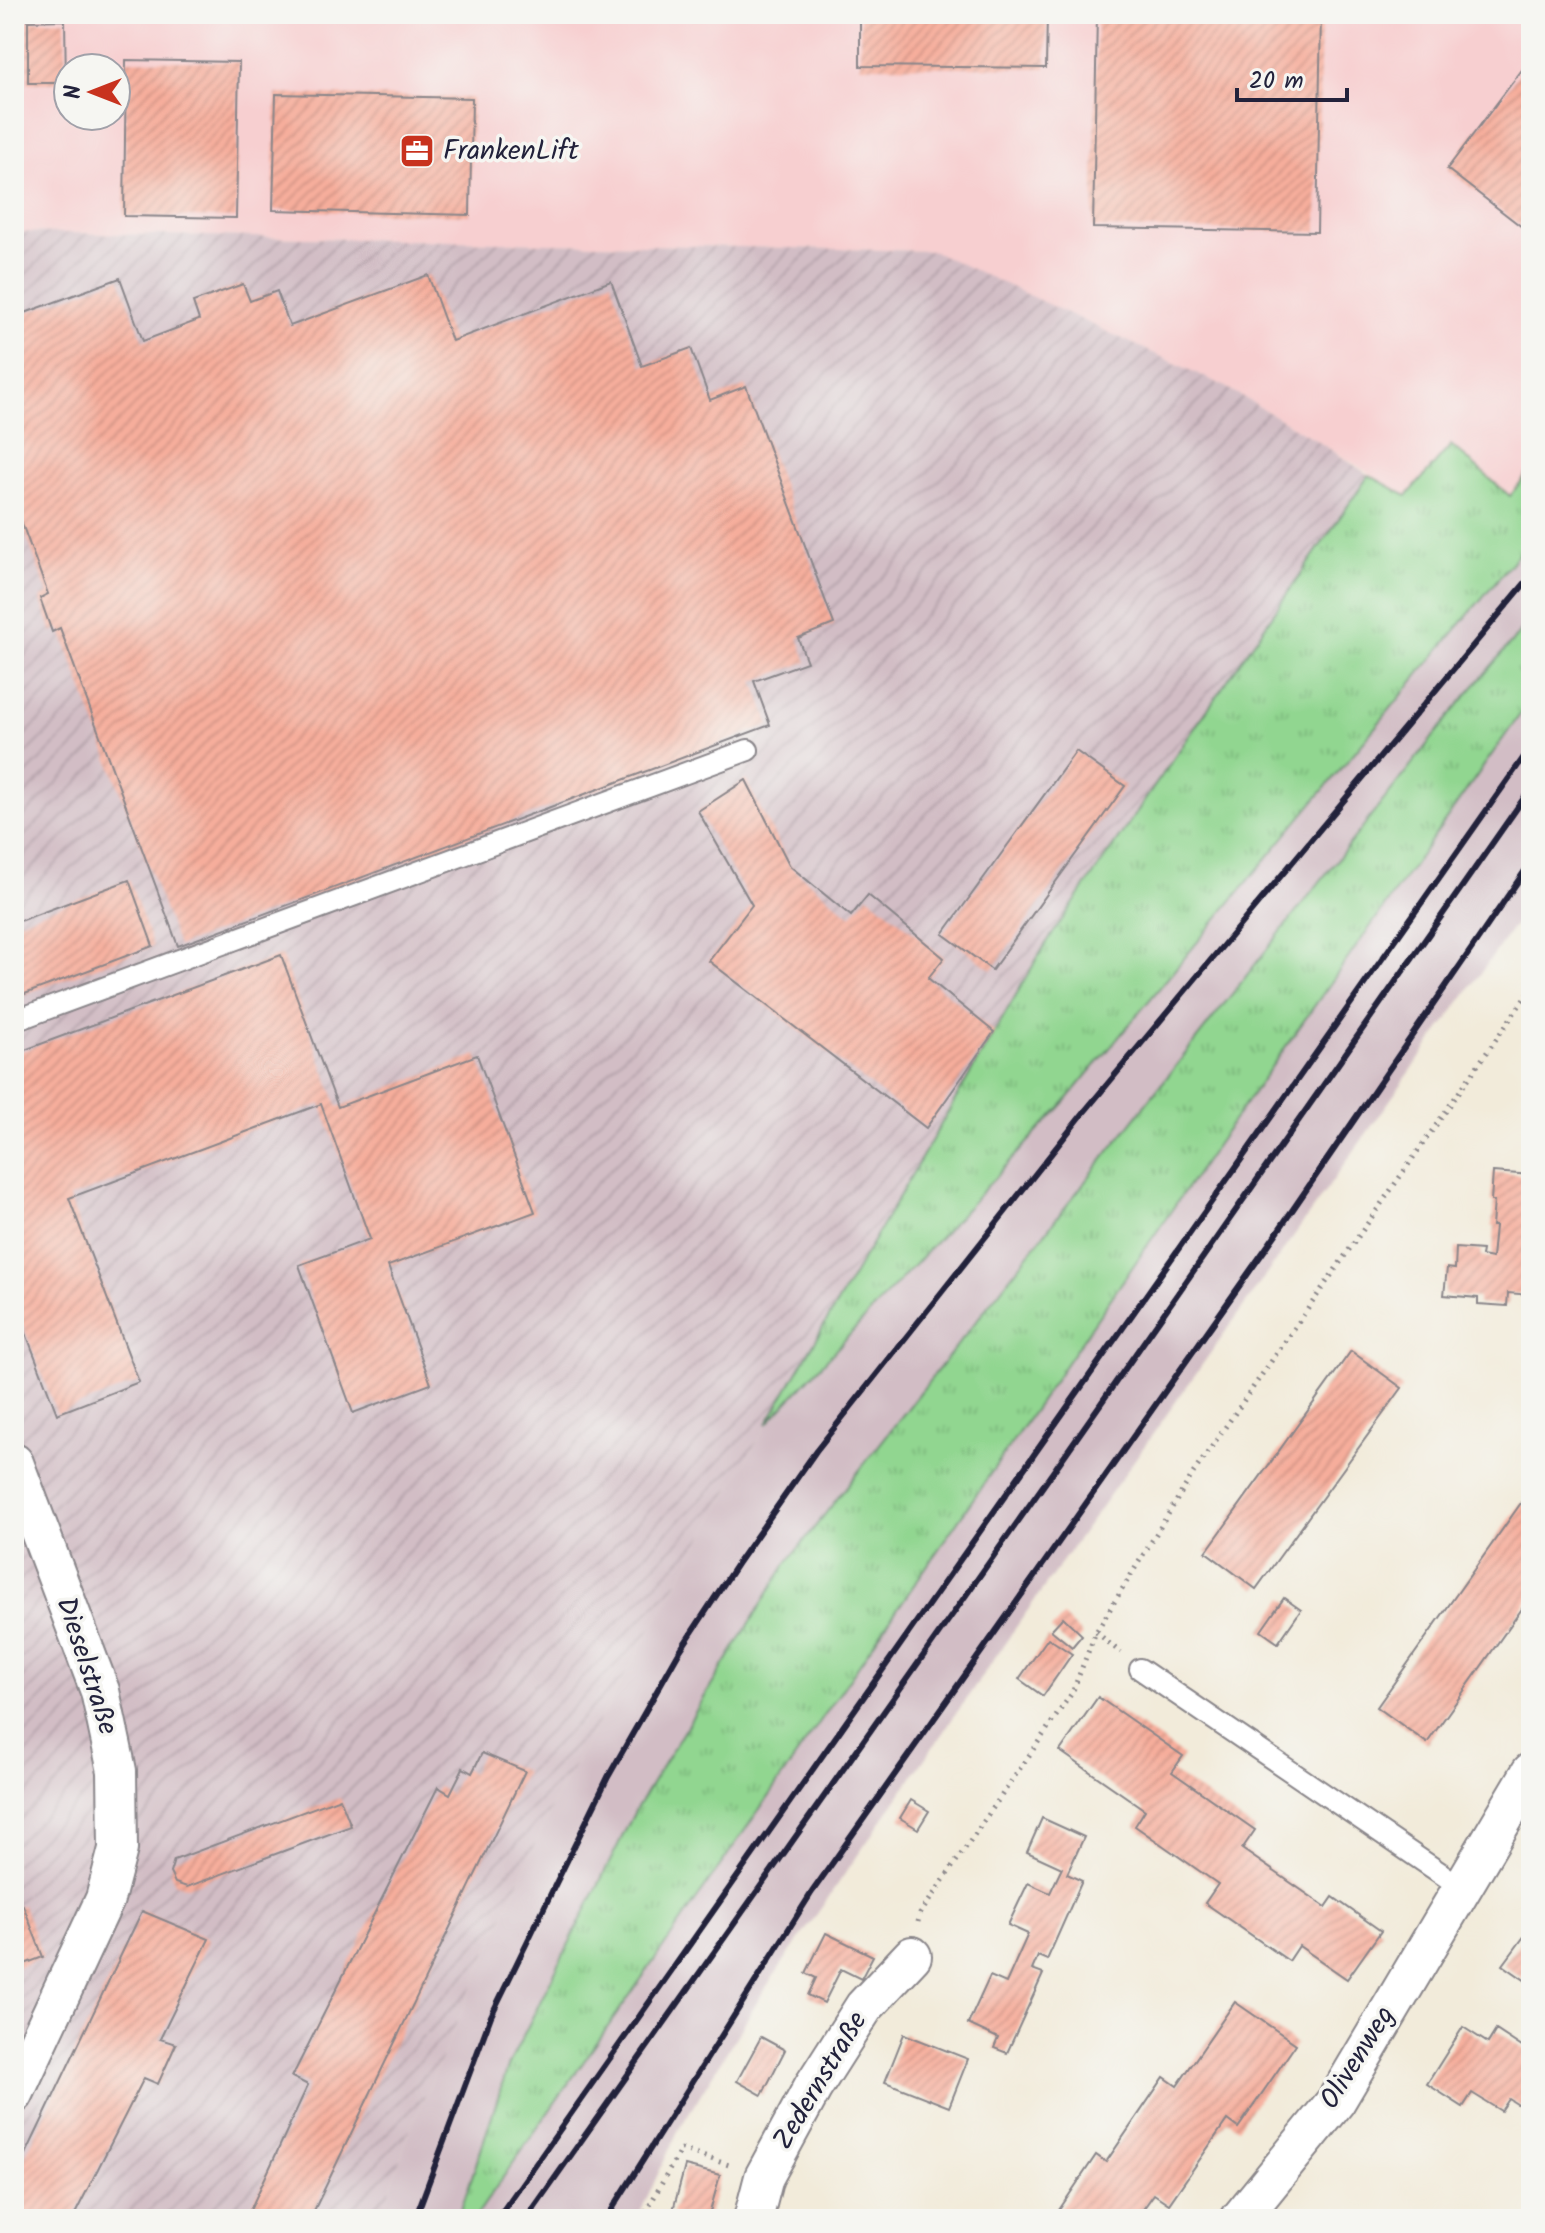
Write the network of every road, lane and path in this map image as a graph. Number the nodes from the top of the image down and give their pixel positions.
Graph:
1 (748, 750) dead end
2 (1531, 989) edge
3 (14, 1021) edge
4 (14, 1463) edge
5 (1140, 1669) dead end
6 (1531, 1772) edge
7 (1461, 1887) junction
8 (912, 1956) joint
9 (14, 2094) edge
10 (764, 2177) junction
11 (642, 2219) edge
12 (753, 2219) edge
13 (1240, 2219) edge

1 - 3 lane
2 - 8 path
4 - 9 street, Dieselstraße
5 - 7 lane
6 - 7 street, Olivenweg
7 - 13 street, Olivenweg
8 - 10 street, Zedernstraße
10 - 11 path
10 - 12 street, Zedernstraße

